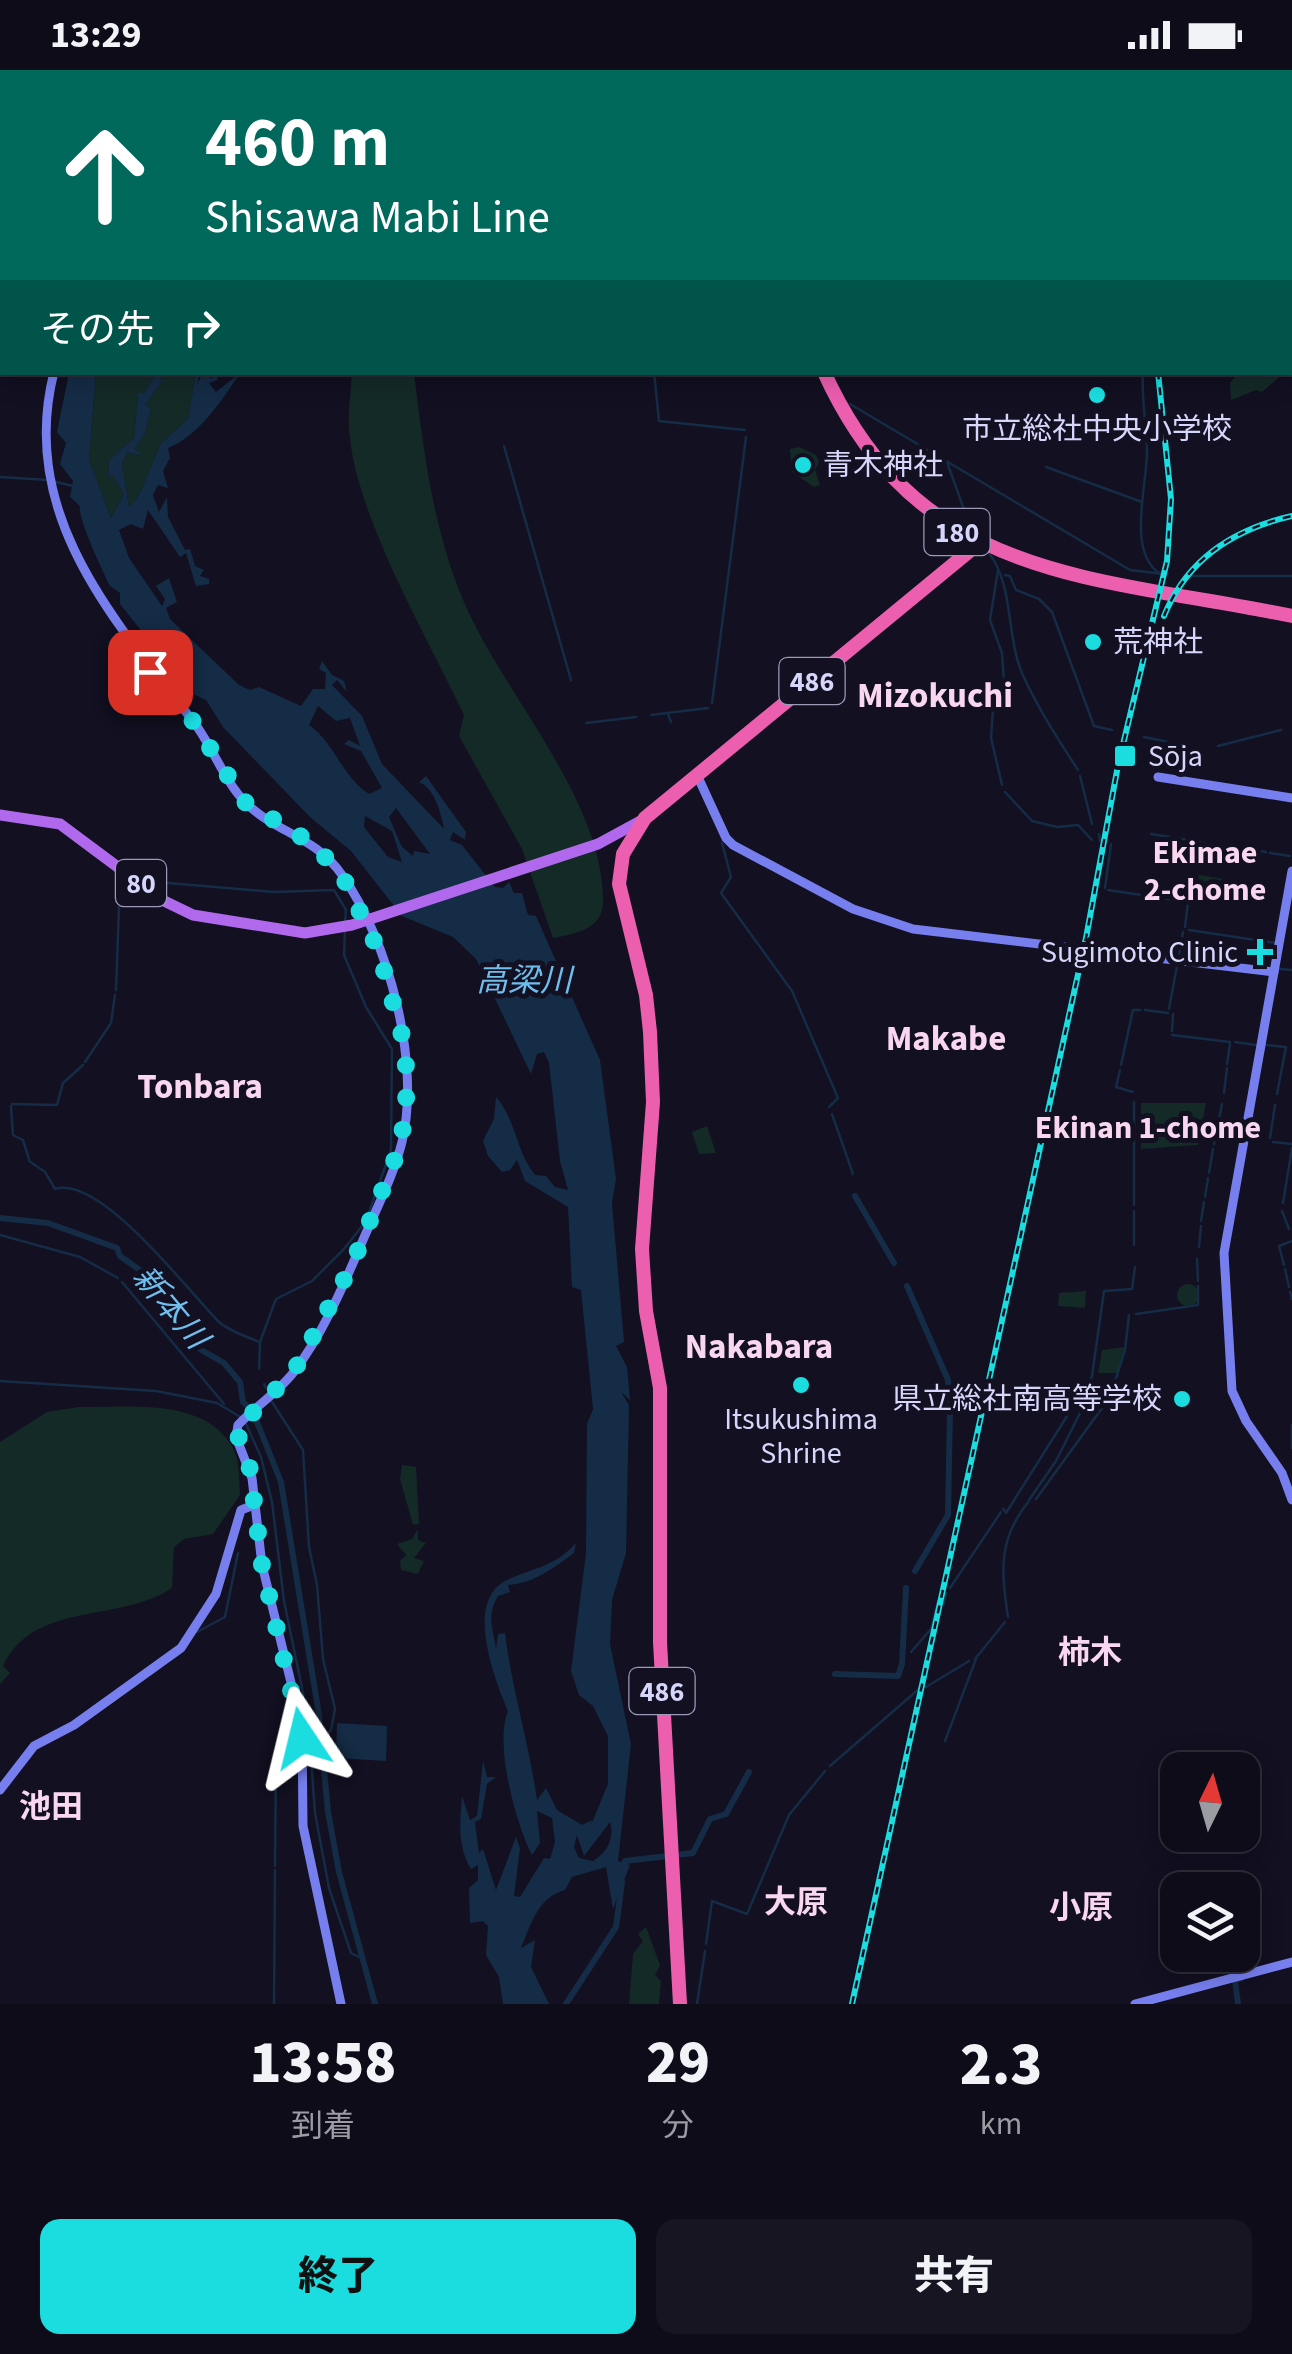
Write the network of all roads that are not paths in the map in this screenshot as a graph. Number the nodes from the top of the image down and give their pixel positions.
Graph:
1 (53, 375) edge
2 (826, 375) edge
3 (978, 544) junction
4 (1292, 616) edge
5 (697, 774) junction
6 (1158, 778) dead end
7 (1292, 798) edge
8 (0, 815) edge
9 (645, 818) junction
10 (1292, 872) edge
11 (363, 921) junction
12 (1274, 972) junction
13 (1292, 1500) edge
14 (254, 1505) junction
15 (0, 1790) edge
16 (1292, 1962) edge
17 (341, 2004) edge
18 (680, 2004) edge
19 (1135, 2004) edge

1 - 11 main road
2 - 3 highway, 180
3 - 4 highway, 180
3 - 5 highway, 486
5 - 9 highway, 486
5 - 12 main road
6 - 7 main road
8 - 11 main road, 80
9 - 11 main road, 80
9 - 18 highway, 486
10 - 12 main road
11 - 14 main road
12 - 13 main road
14 - 15 main road
14 - 17 main road
16 - 19 main road

